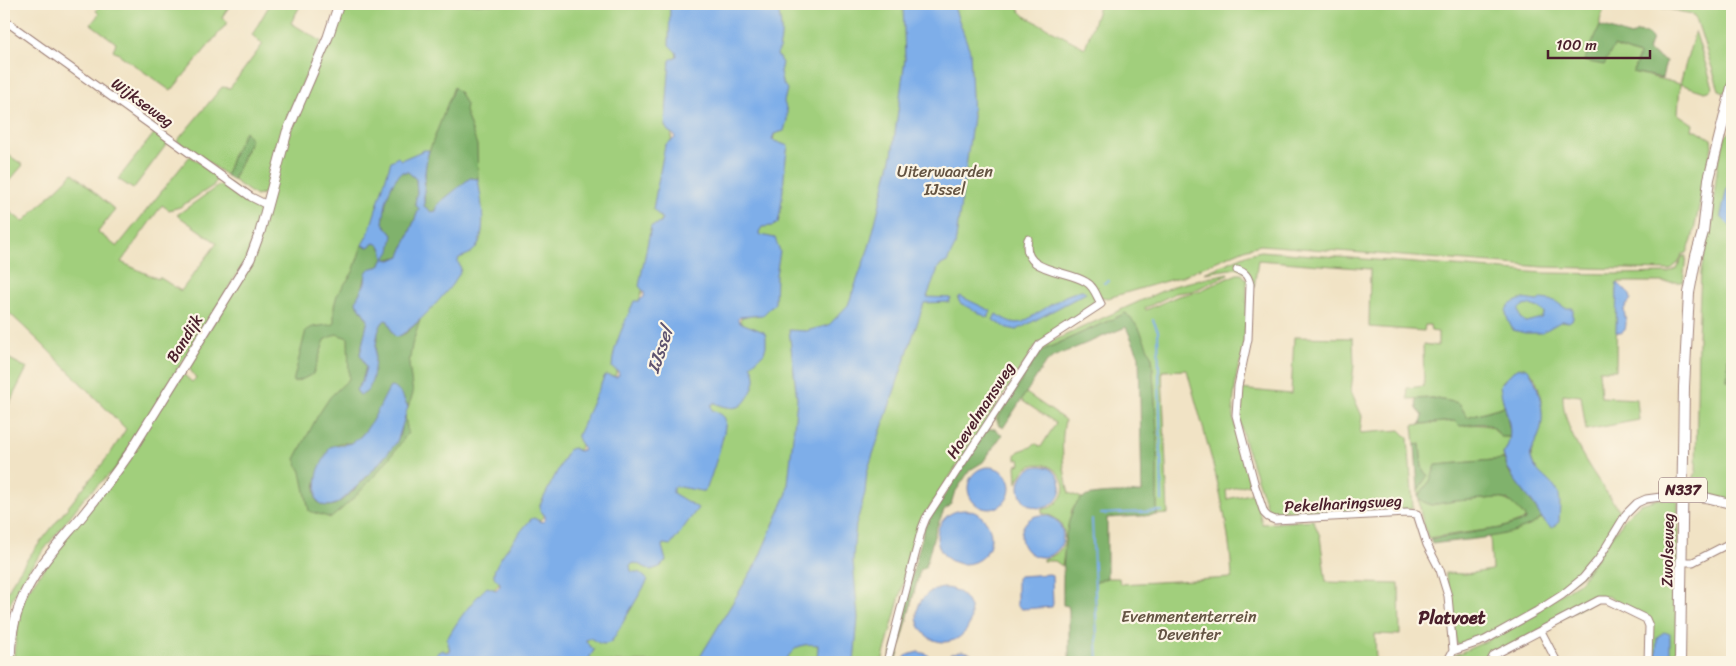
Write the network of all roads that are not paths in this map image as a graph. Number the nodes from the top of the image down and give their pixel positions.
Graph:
1 (339, 4) edge
2 (4, 20) edge
3 (1732, 87) edge
4 (267, 205) junction
5 (1028, 239) dead end
6 (1237, 270) dead end
7 (1683, 494) junction
8 (1732, 504) edge
9 (1732, 538) edge
10 (1682, 562) junction
11 (4, 622) edge
12 (13, 626) junction
13 (1541, 631) junction
14 (1452, 651) junction
15 (10, 662) edge
16 (887, 662) edge
17 (1447, 662) edge
18 (1490, 662) edge
19 (1557, 662) edge
20 (1648, 662) edge
21 (1680, 662) edge

1 - 4 street, Bandijk
2 - 4 street, Wijkseweg
3 - 7 main road, Zwolseweg / N337
4 - 12 street, Bandijk
5 - 16 street, Hoevelmansweg
6 - 14 street, Pekelharingsweg
7 - 8 street
7 - 10 main road, Zwolseweg / N337
7 - 14 street
9 - 10 street
10 - 21 main road, Zwolseweg / N337
11 - 12 street
12 - 15 street, Bandijk
13 - 18 street
13 - 19 street
13 - 20 street
14 - 17 street

